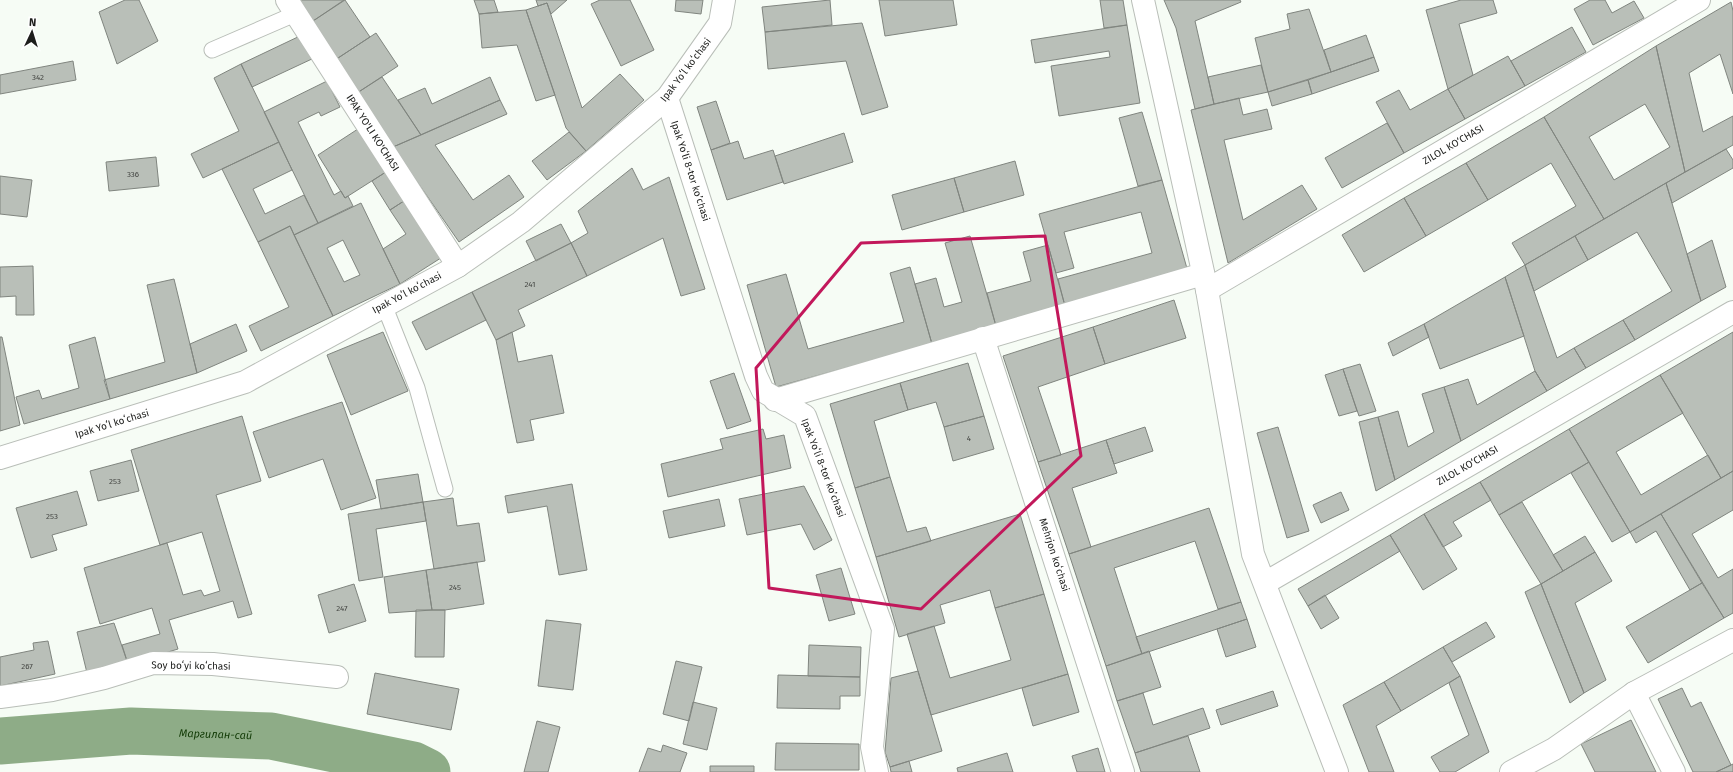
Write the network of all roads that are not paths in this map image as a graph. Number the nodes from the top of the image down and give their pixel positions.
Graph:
1 (724, 0) edge
2 (1143, 0) edge
3 (1699, 0) edge
4 (291, 7) edge
5 (212, 50) dead end
6 (667, 98) junction
7 (458, 266) junction
8 (1205, 282) junction
9 (384, 305) junction
10 (1733, 312) edge
11 (983, 338) junction
12 (775, 400) junction
13 (0, 458) edge
14 (445, 489) dead end
15 (1264, 583) junction
16 (1733, 640) edge
17 (337, 677) dead end
18 (1634, 693) junction
19 (0, 697) edge
20 (877, 772) edge
21 (1123, 772) edge
22 (1337, 772) edge
23 (1511, 772) edge
24 (1674, 772) edge

1 - 6 street, Ipak Yoʻl koʻchasi
2 - 8 street
3 - 8 street, ZILOL KO‘CHASI
4 - 5 lane
4 - 7 street, IPAK YO'LI KO'CHASI
6 - 7 street, Ipak Yoʻl koʻchasi
6 - 12 street, Ipak Yoʻli 8-tor koʼchasi
7 - 9 street, Ipak Yoʻl koʻchasi
8 - 11 street
8 - 15 street
9 - 13 street, Ipak Yoʻl koʻchasi
9 - 14 lane
10 - 15 street, ZILOL KO‘CHASI
11 - 12 street
11 - 21 street, Mehrjon koʻchasi
12 - 20 street, Ipak Yoʻli 8-tor koʼchasi
15 - 22 street
16 - 18 street
17 - 19 street, Soy boʻyi koʻchasi
18 - 23 street
18 - 24 street

